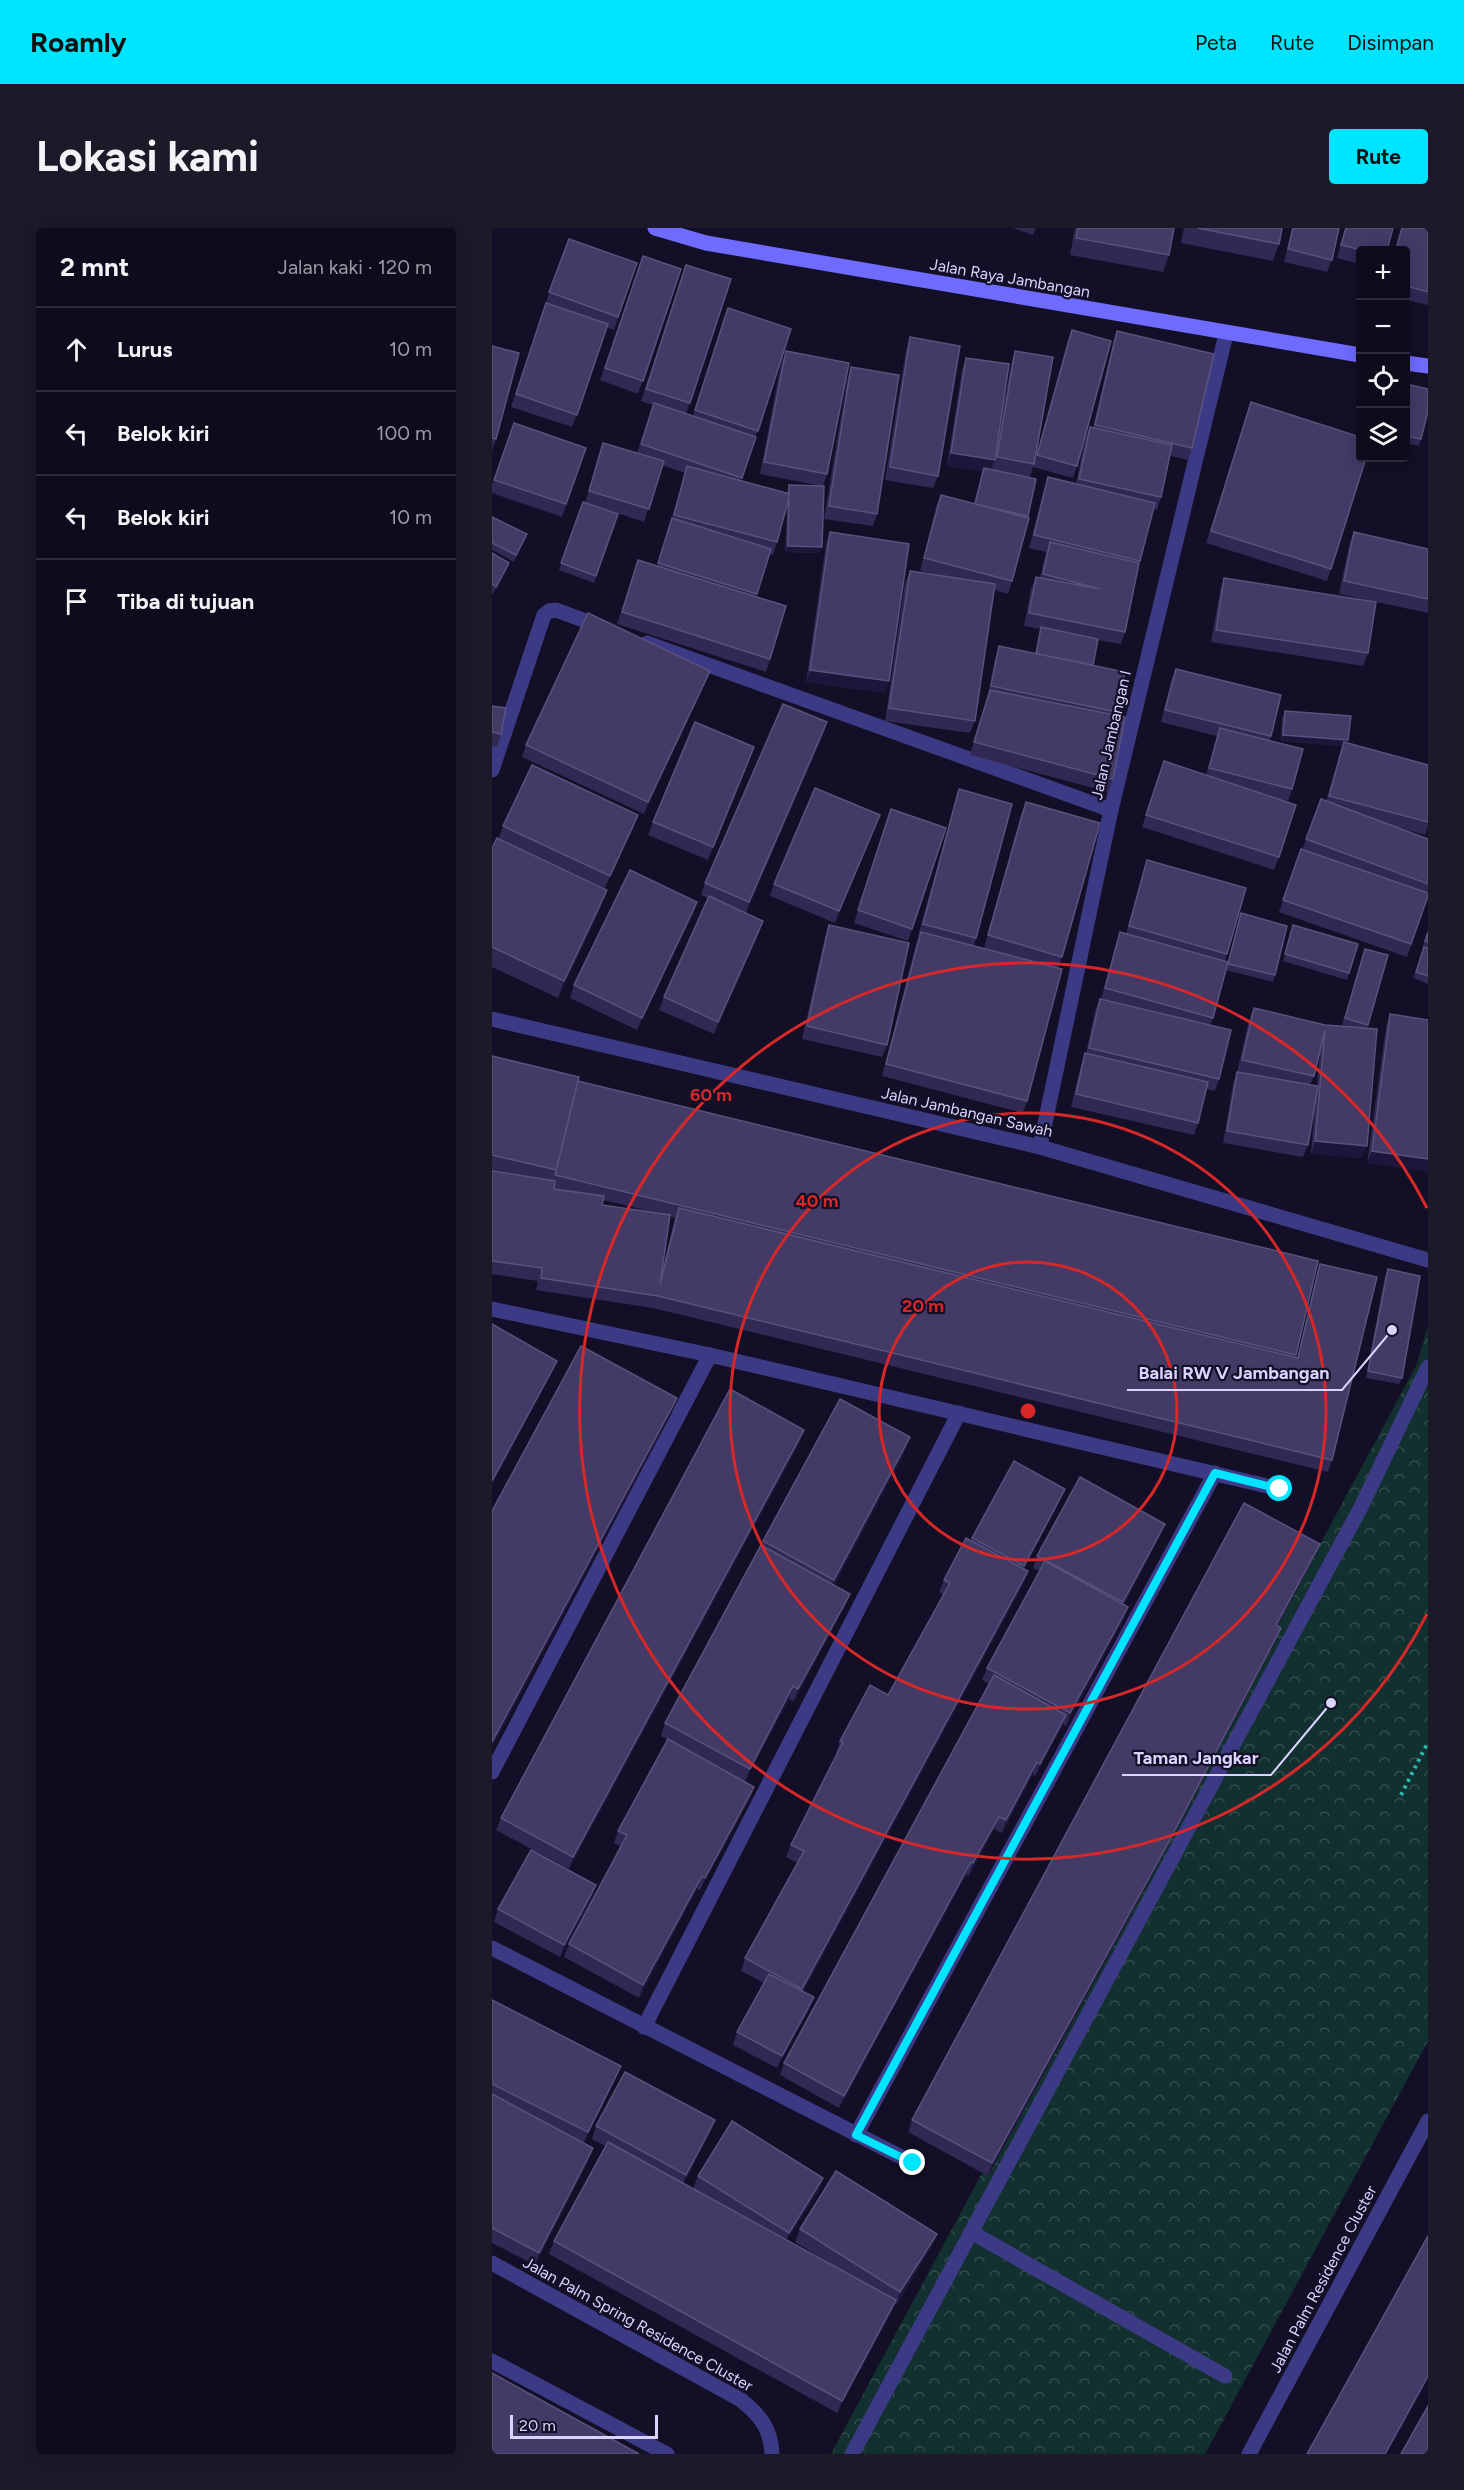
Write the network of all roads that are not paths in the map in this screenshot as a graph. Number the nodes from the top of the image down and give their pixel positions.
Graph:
1 (655, 228) edge
2 (1226, 334) junction
3 (1356, 354) edge
4 (1410, 364) edge
5 (1428, 366) edge
6 (612, 630) edge
7 (634, 638) edge
8 (492, 770) edge
9 (1111, 810) junction
10 (492, 1019) edge
11 (1040, 1147) junction
12 (1428, 1260) edge
13 (492, 1309) edge
14 (710, 1355) junction
15 (1428, 1367) edge
16 (959, 1413) junction
17 (1215, 1473) junction
18 (1280, 1489) dead end
19 (492, 1772) edge
20 (492, 1948) edge
21 (644, 2027) junction
22 (1428, 2121) edge
23 (856, 2135) junction
24 (913, 2163) dead end
25 (971, 2232) junction
26 (492, 2263) edge
27 (492, 2361) edge
28 (1225, 2376) dead end
29 (667, 2454) edge
30 (772, 2454) edge
31 (852, 2454) edge
32 (1249, 2454) edge

1 - 2 main road, Jalan Raya Jambangan
2 - 3 main road, Jalan Raya Jambangan
2 - 9 street, Jalan Jambangan I
4 - 5 main road
6 - 8 street
7 - 9 street
9 - 11 street, Jalan Jambangan I
10 - 11 street, Jalan Jambangan Sawah
11 - 12 street, Jalan Jambangan Sawah
13 - 14 street
14 - 16 street
14 - 19 street
15 - 25 street
16 - 17 street
16 - 21 street
17 - 18 street
17 - 23 street
20 - 21 street
21 - 23 street
22 - 32 street, Jalan Palm Residence Cluster
23 - 24 street
25 - 28 street
25 - 31 street
26 - 30 street, Jalan Palm Spring Residence Cluster
27 - 29 street

